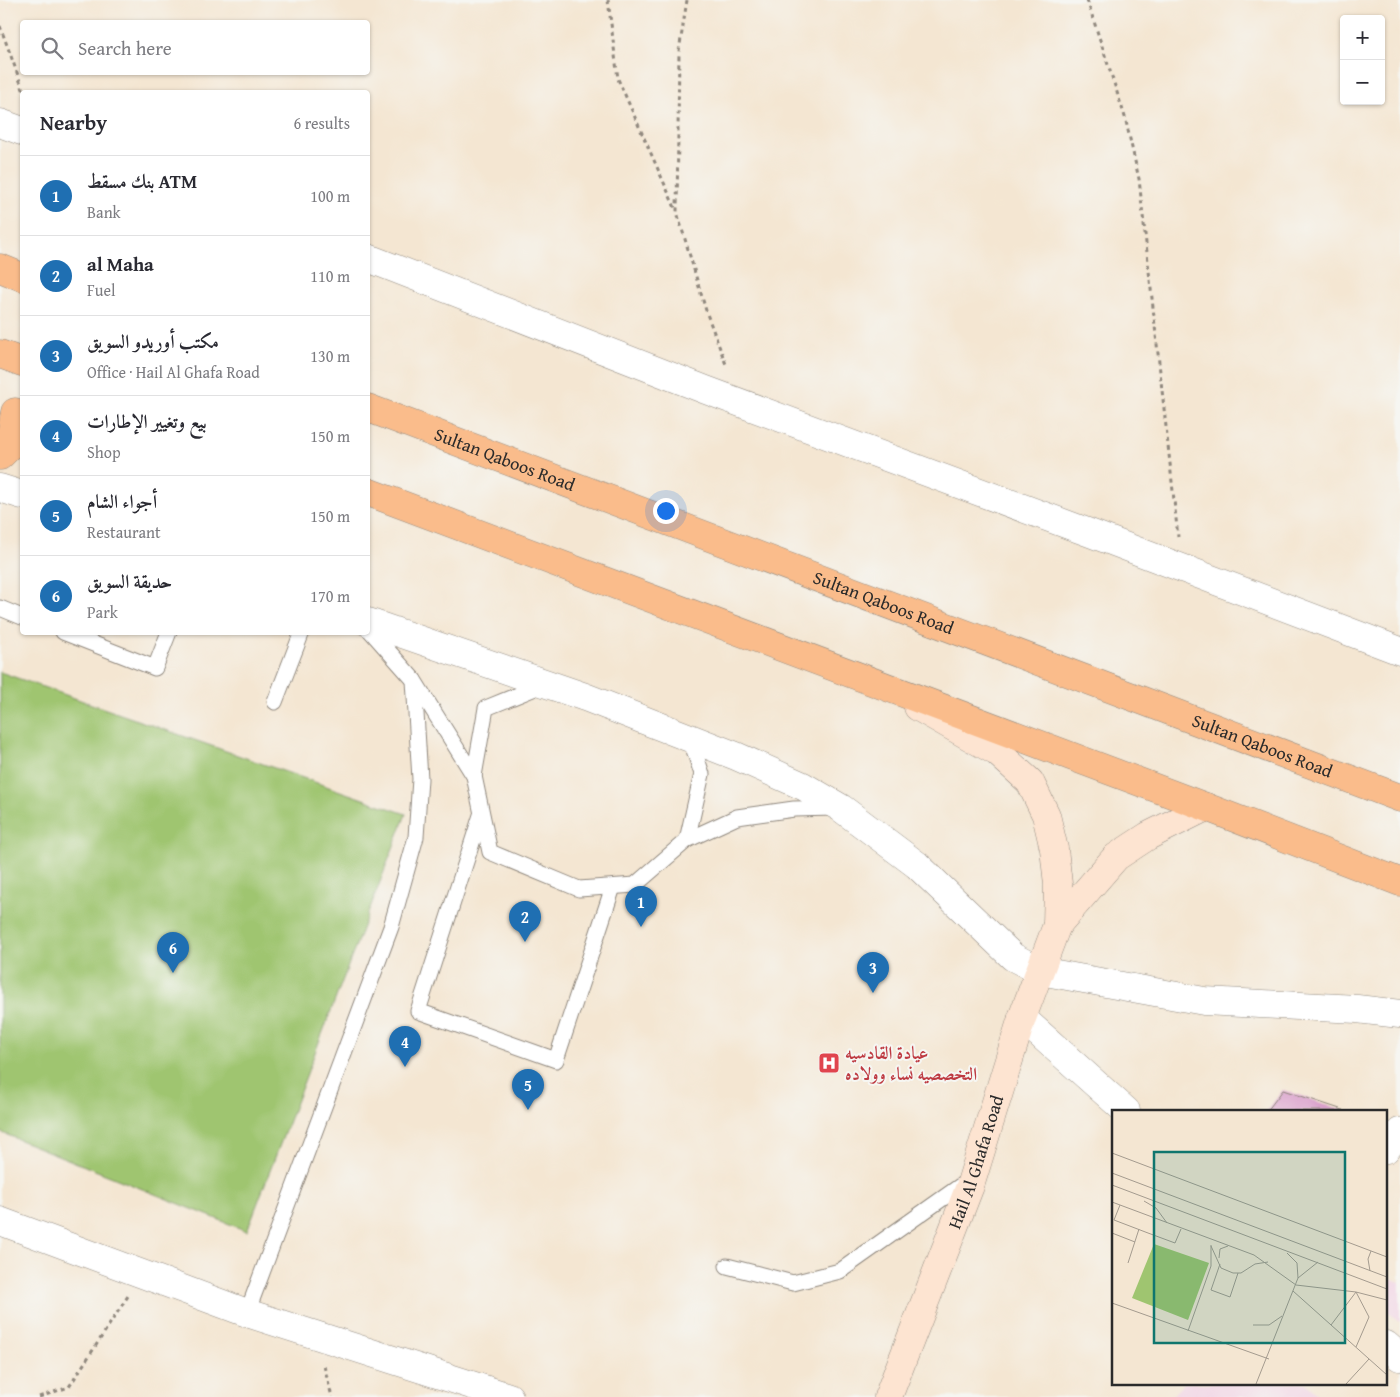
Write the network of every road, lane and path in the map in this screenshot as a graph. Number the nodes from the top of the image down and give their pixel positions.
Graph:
1 (608, 0) edge
2 (687, 0) edge
3 (1087, 0) edge
4 (0, 26) edge
5 (23, 90) edge
6 (0, 123) edge
7 (20, 130) edge
8 (677, 212) junction
9 (370, 259) edge
10 (0, 268) edge
11 (20, 276) edge
12 (0, 354) edge
13 (20, 361) edge
14 (740, 403) junction
15 (370, 409) edge
16 (12, 414) edge
17 (0, 456) edge
18 (0, 488) edge
19 (370, 493) edge
20 (20, 494) edge
21 (1181, 568) junction
22 (0, 608) edge
23 (20, 616) edge
24 (370, 623) edge
25 (370, 630) edge
26 (71, 635) edge
27 (168, 635) edge
28 (301, 635) edge
29 (1400, 651) edge
30 (414, 680) junction
31 (875, 683) junction
32 (546, 684) junction
33 (275, 702) dead end
34 (690, 738) junction
35 (474, 776) junction
36 (1400, 798) edge
37 (1206, 807) junction
38 (841, 808) junction
39 (482, 813) junction
40 (687, 840) junction
41 (1400, 882) edge
42 (613, 887) junction
43 (1057, 925) junction
44 (1040, 971) junction
45 (1400, 1014) edge
46 (1022, 1018) junction
47 (1125, 1110) edge
48 (1400, 1132) edge
49 (1388, 1147) edge
50 (973, 1177) junction
51 (0, 1221) edge
52 (727, 1266) dead end
53 (142, 1274) junction
54 (247, 1314) junction
55 (1388, 1347) edge
56 (1400, 1357) edge
57 (39, 1397) edge
58 (509, 1397) edge
59 (888, 1397) edge

1 - 8 path
2 - 8 path
3 - 21 path
4 - 5 path
6 - 7 street
8 - 14 path
9 - 14 street
10 - 11 highway
12 - 13 highway
14 - 21 street
15 - 36 highway, Sultan Qaboos Road
16 - 17 highway
18 - 20 street
19 - 31 highway
21 - 29 street
22 - 23 lane
24 - 32 street
25 - 30 lane
26 - 27 lane
28 - 33 lane
30 - 35 lane
30 - 54 lane
31 - 37 highway
31 - 43 main road, Hail Al Ghafa Road
32 - 34 street
32 - 35 lane
34 - 38 street
34 - 40 lane
35 - 39 lane
37 - 41 highway
37 - 43 main road, Hail Al Ghafa Road
38 - 40 lane
38 - 44 street
39 - 42 lane
39 - 42 lane
40 - 42 lane
43 - 44 main road, Hail Al Ghafa Road
44 - 45 street
44 - 46 main road, Hail Al Ghafa Road
46 - 47 street
46 - 50 main road, Hail Al Ghafa Road
48 - 49 street
50 - 52 lane
50 - 59 main road, Hail Al Ghafa Road
51 - 53 street
53 - 54 street
53 - 57 path
54 - 58 street
55 - 56 street

